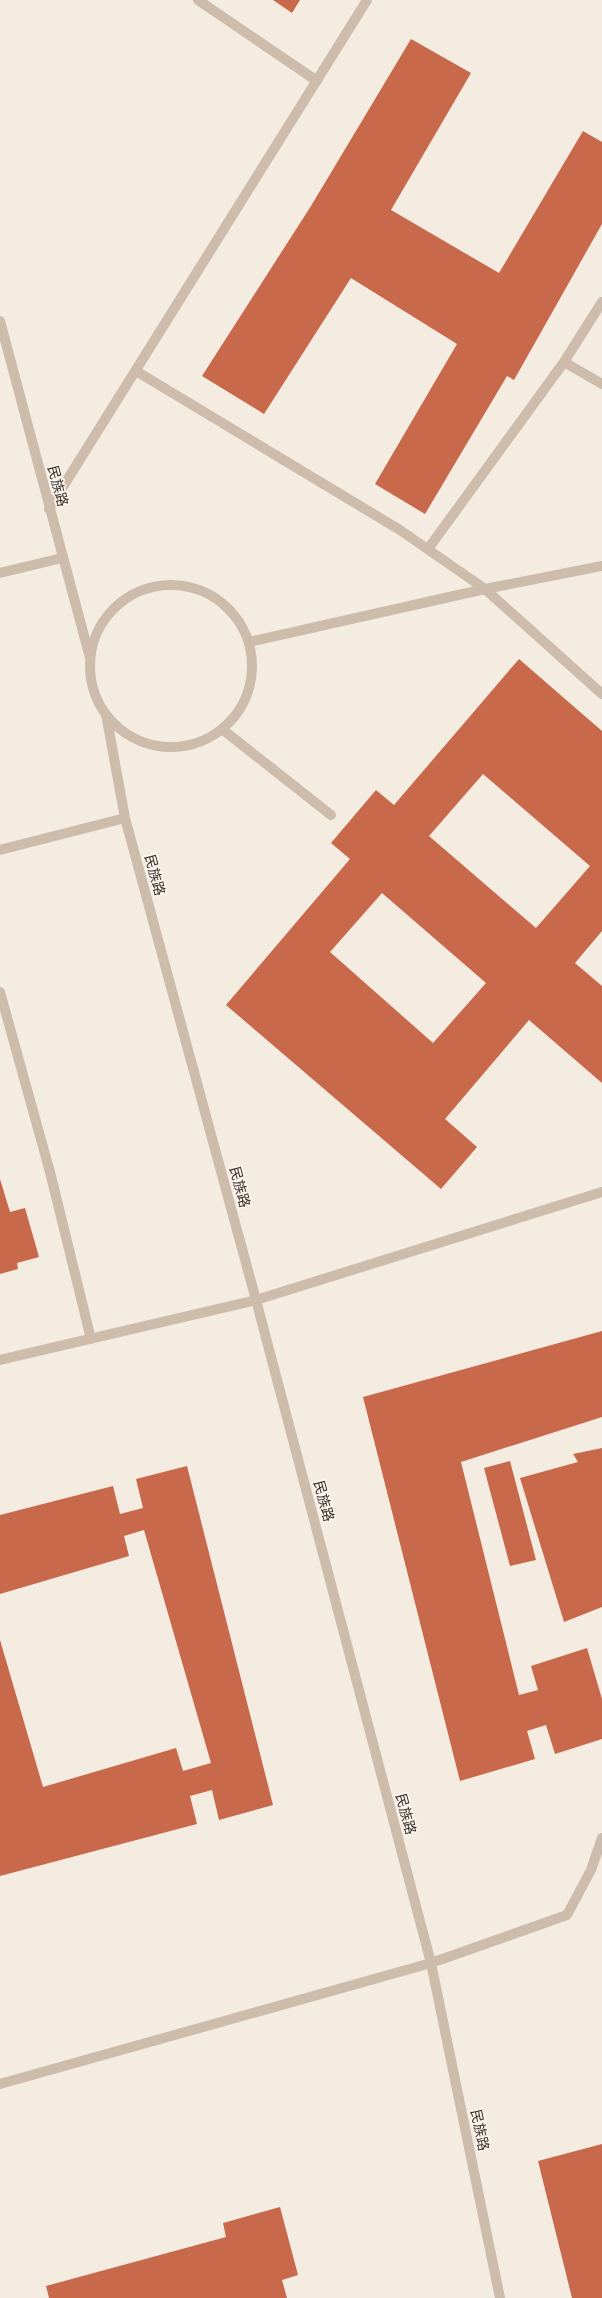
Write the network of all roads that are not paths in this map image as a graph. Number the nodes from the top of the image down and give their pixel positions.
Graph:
1 (198, 0) edge
2 (368, 0) edge
3 (317, 81) junction
4 (602, 302) edge
5 (0, 322) edge
6 (564, 362) junction
7 (136, 371) junction
8 (602, 384) edge
9 (49, 509) junction
10 (428, 550) junction
11 (62, 558) junction
12 (602, 566) edge
13 (0, 573) edge
14 (484, 589) junction
15 (249, 642) junction
16 (90, 658) junction
17 (602, 694) edge
18 (106, 714) junction
19 (222, 729) junction
20 (331, 815) dead end
21 (125, 818) junction
22 (0, 850) edge
23 (0, 992) edge
24 (602, 1192) edge
25 (256, 1300) junction
26 (91, 1339) junction
27 (0, 1360) edge
28 (602, 1838) edge
29 (431, 1963) junction
30 (0, 2084) edge
31 (500, 2298) edge

1 - 3 lane
2 - 3 lane
3 - 7 lane
4 - 6 lane
5 - 9 lane, 民族路
6 - 8 lane
6 - 10 lane
7 - 9 lane
7 - 10 lane
9 - 11 lane, 民族路
10 - 14 lane
11 - 13 lane
11 - 16 lane, 民族路
12 - 14 lane
14 - 15 lane
14 - 17 lane
15 - 16 lane
15 - 19 lane
16 - 18 lane
18 - 19 lane
18 - 21 lane, 民族路
19 - 20 lane
21 - 22 lane
21 - 25 lane, 民族路
23 - 26 lane
24 - 25 lane
25 - 26 lane
25 - 29 lane, 民族路
26 - 27 lane
28 - 29 lane
29 - 30 lane
29 - 31 lane, 民族路

